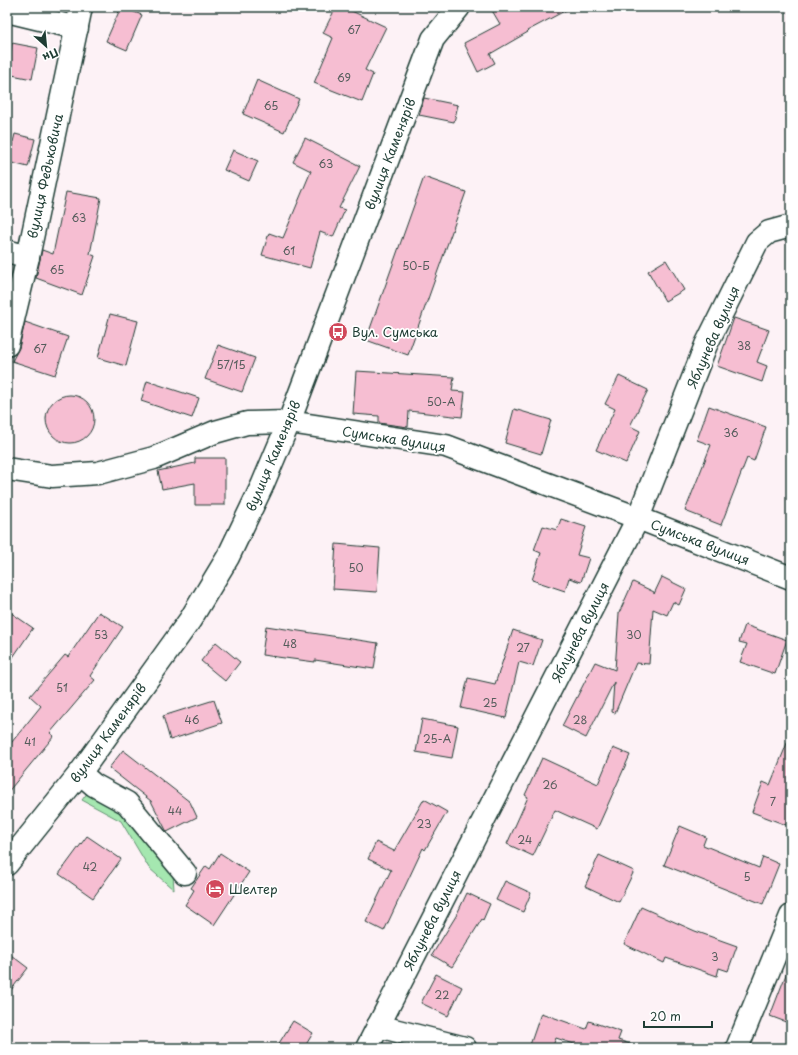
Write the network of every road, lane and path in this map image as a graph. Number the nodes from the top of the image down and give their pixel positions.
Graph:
1 (459, 7) edge
2 (7, 11) edge
3 (79, 17) edge
4 (791, 226) edge
5 (7, 251) edge
6 (28, 257) junction
7 (7, 345) edge
8 (289, 422) junction
9 (7, 469) edge
10 (638, 518) junction
11 (791, 578) edge
12 (80, 774) junction
13 (9, 859) edge
14 (185, 873) dead end
15 (791, 916) edge
16 (378, 1026) junction
17 (367, 1048) edge
18 (465, 1048) edge
19 (737, 1048) edge

1 - 8 street, вулиця Каменярів
2 - 3 street
3 - 6 street, вулиця Федьковича
4 - 10 street, Яблунева вулиця
5 - 6 street
6 - 7 street, вулиця Федьковича
8 - 9 street, Сумська вулиця
8 - 10 street, Сумська вулиця
8 - 12 street, вулиця Каменярів
10 - 11 street, Сумська вулиця
10 - 16 street, Яблунева вулиця
12 - 13 street, вулиця Каменярів
12 - 14 street
15 - 19 street
16 - 17 street, Яблунева вулиця
16 - 18 street

